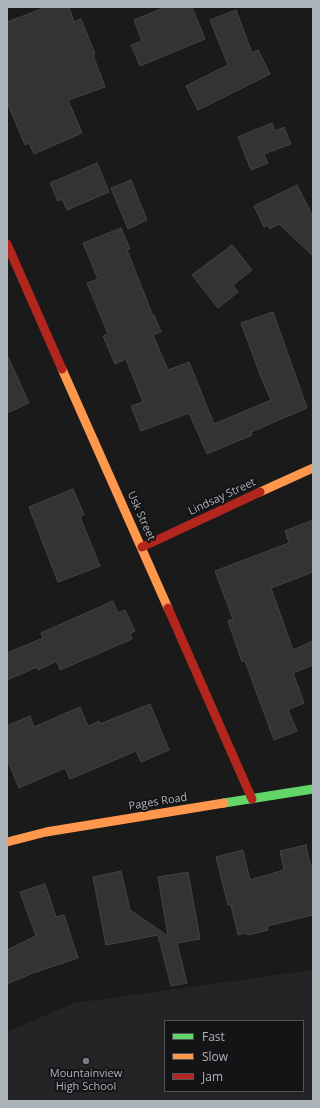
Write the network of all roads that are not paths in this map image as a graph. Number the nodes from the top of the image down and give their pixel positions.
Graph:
1 (7, 244) edge
2 (313, 468) edge
3 (142, 547) junction
4 (313, 789) edge
5 (252, 799) junction
6 (7, 842) edge

1 - 3 street, Usk Street
2 - 3 street, Lindsay Street
3 - 5 street, Usk Street
4 - 5 street, Pages Road
5 - 6 street, Pages Road

